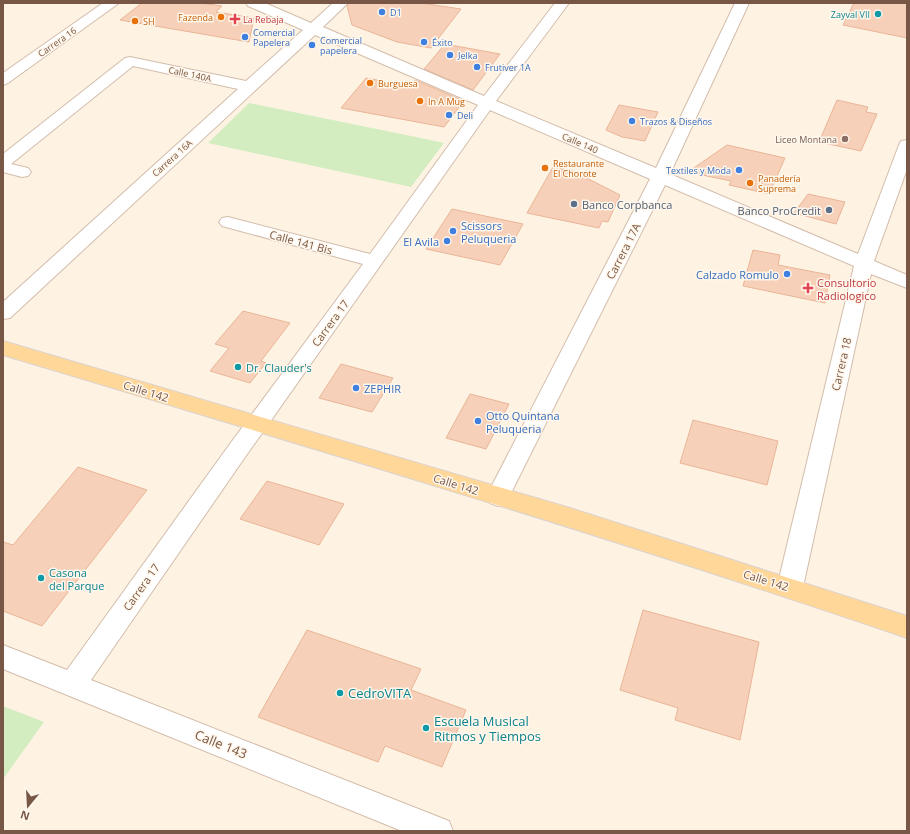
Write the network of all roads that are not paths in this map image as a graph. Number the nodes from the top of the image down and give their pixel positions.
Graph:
1 (112, 3) edge
2 (253, 3) edge
3 (341, 3) edge
4 (562, 3) edge
5 (742, 3) edge
6 (314, 29) junction
7 (3, 80) edge
8 (251, 87) junction
9 (487, 103) junction
10 (907, 145) edge
11 (3, 162) edge
12 (3, 167) edge
13 (22, 172) dead end
14 (660, 177) junction
15 (228, 222) dead end
16 (375, 261) junction
17 (864, 264) junction
18 (907, 282) edge
19 (3, 313) edge
20 (3, 348) edge
21 (256, 424) junction
22 (498, 497) junction
23 (790, 587) junction
24 (907, 627) edge
25 (3, 657) edge
26 (72, 685) junction
27 (438, 831) edge

1 - 7 street, Carrera 16
2 - 6 street, Calle 140
3 - 6 street, Carrera 16A
4 - 9 street, Carrera 17
5 - 14 street, Carrera 17A
6 - 8 street, Carrera 16A
6 - 9 street, Calle 140
8 - 11 street, Calle 140A
8 - 19 street, Carrera 16A
9 - 14 street, Calle 140
9 - 16 street, Carrera 17
10 - 17 street, Carrera 18
12 - 13 street
14 - 17 street, Calle 140
14 - 22 street, Carrera 17A
15 - 16 street, Calle 141 Bis
16 - 21 street, Carrera 17
17 - 18 street, Calle 140
17 - 23 street, Carrera 18
20 - 21 main road, Calle 142
21 - 22 main road, Calle 142
21 - 26 street, Carrera 17
22 - 23 main road, Calle 142
23 - 24 main road, Calle 142
25 - 26 street, Calle 143
26 - 27 street, Calle 143

